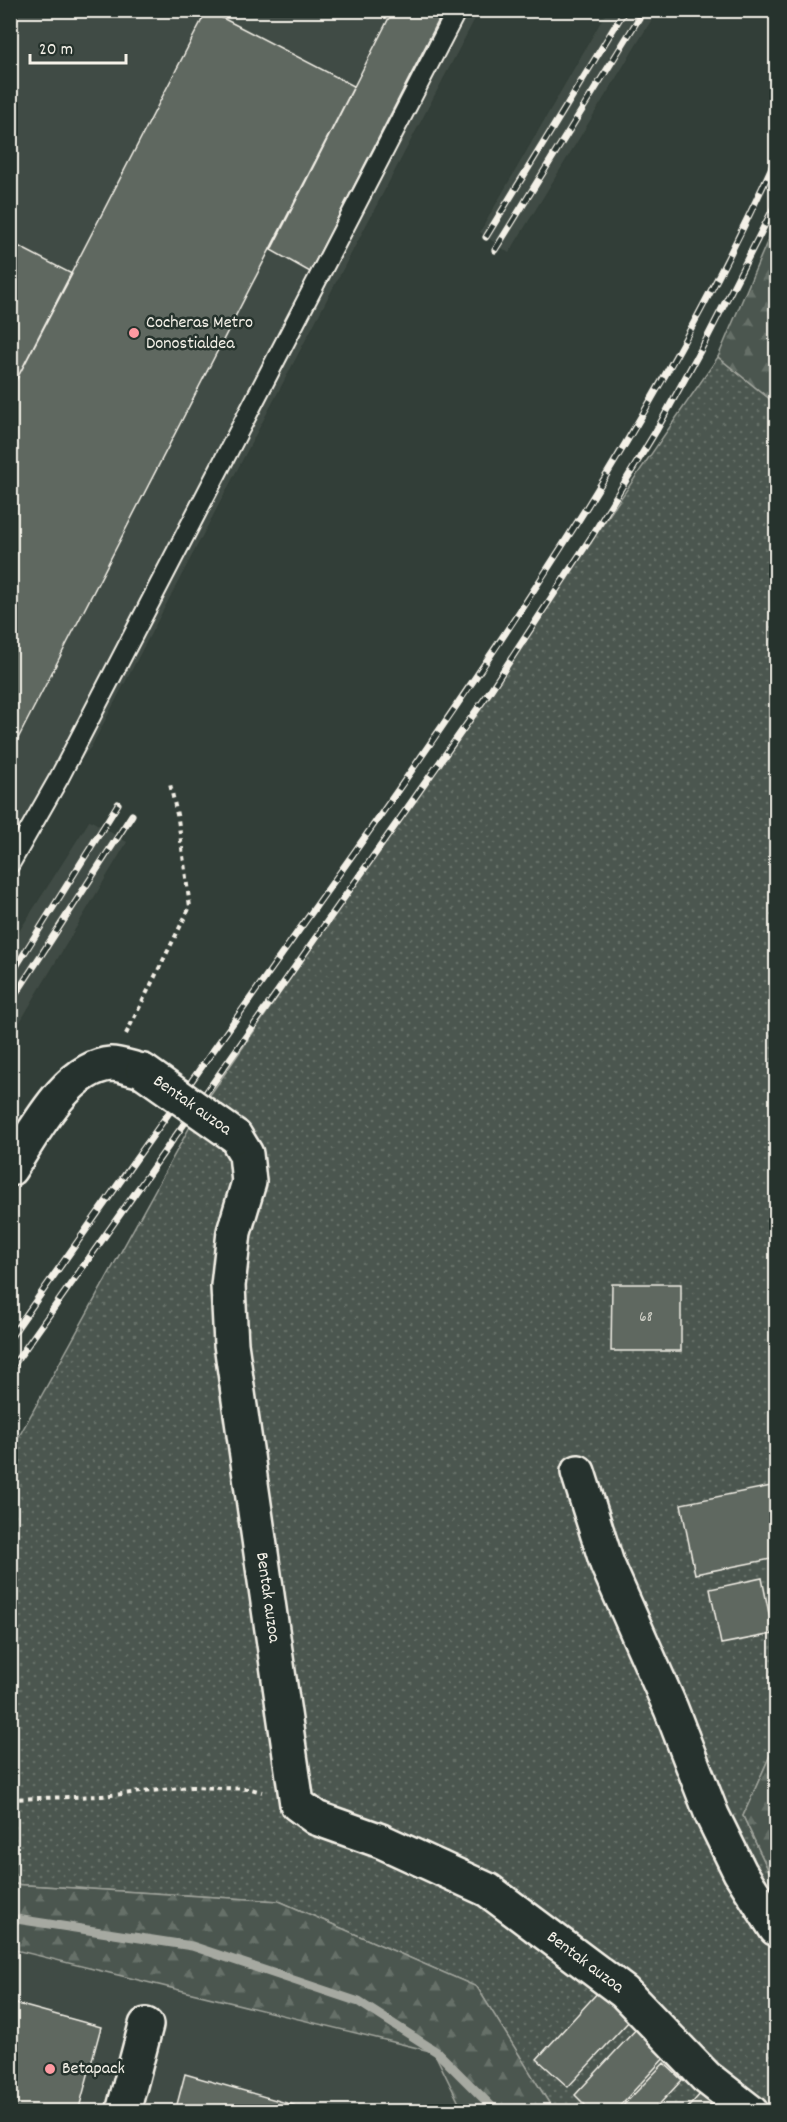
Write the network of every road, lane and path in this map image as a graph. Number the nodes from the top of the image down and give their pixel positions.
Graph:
1 (457, 10) edge
2 (170, 784) dead end
3 (10, 864) edge
4 (111, 1064) junction
5 (10, 1169) edge
6 (578, 1472) dead end
7 (10, 1799) edge
8 (297, 1804) junction
9 (777, 1929) edge
10 (146, 2025) dead end
11 (123, 2112) edge
12 (752, 2112) edge

1 - 3 lane
2 - 4 path
4 - 5 street
4 - 8 street, Bentak auzoa, bridge
6 - 9 street
7 - 8 path
8 - 12 street, Bentak auzoa
10 - 11 street

